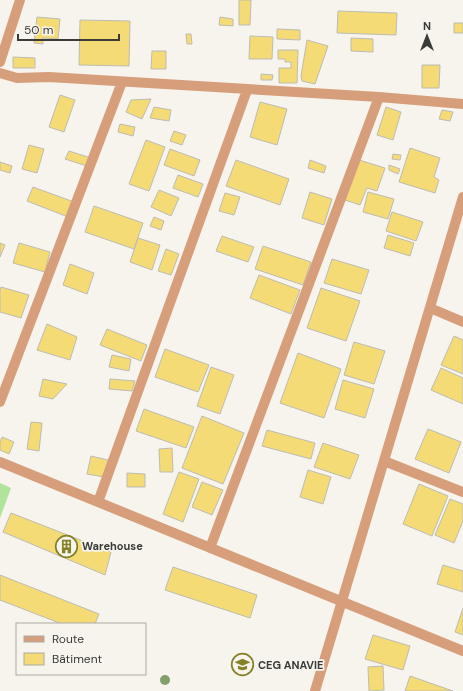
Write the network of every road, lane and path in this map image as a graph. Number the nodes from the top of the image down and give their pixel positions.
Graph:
1 (20, 0) edge
2 (0, 62) edge
3 (0, 73) edge
4 (122, 82) junction
5 (247, 90) junction
6 (379, 97) junction
7 (463, 104) edge
8 (463, 197) edge
9 (430, 308) junction
10 (463, 322) edge
11 (0, 402) edge
12 (384, 461) junction
13 (0, 462) edge
14 (463, 492) edge
15 (98, 502) junction
16 (210, 548) junction
17 (342, 602) junction
18 (463, 651) edge
19 (315, 691) edge

1 - 2 street
3 - 4 street
4 - 5 street
4 - 11 street
5 - 6 street
5 - 15 street
6 - 7 street
6 - 16 street
8 - 9 street
9 - 10 street
9 - 12 street
12 - 14 street
12 - 17 street
13 - 15 street
15 - 16 street
16 - 17 street
17 - 18 street
17 - 19 street

